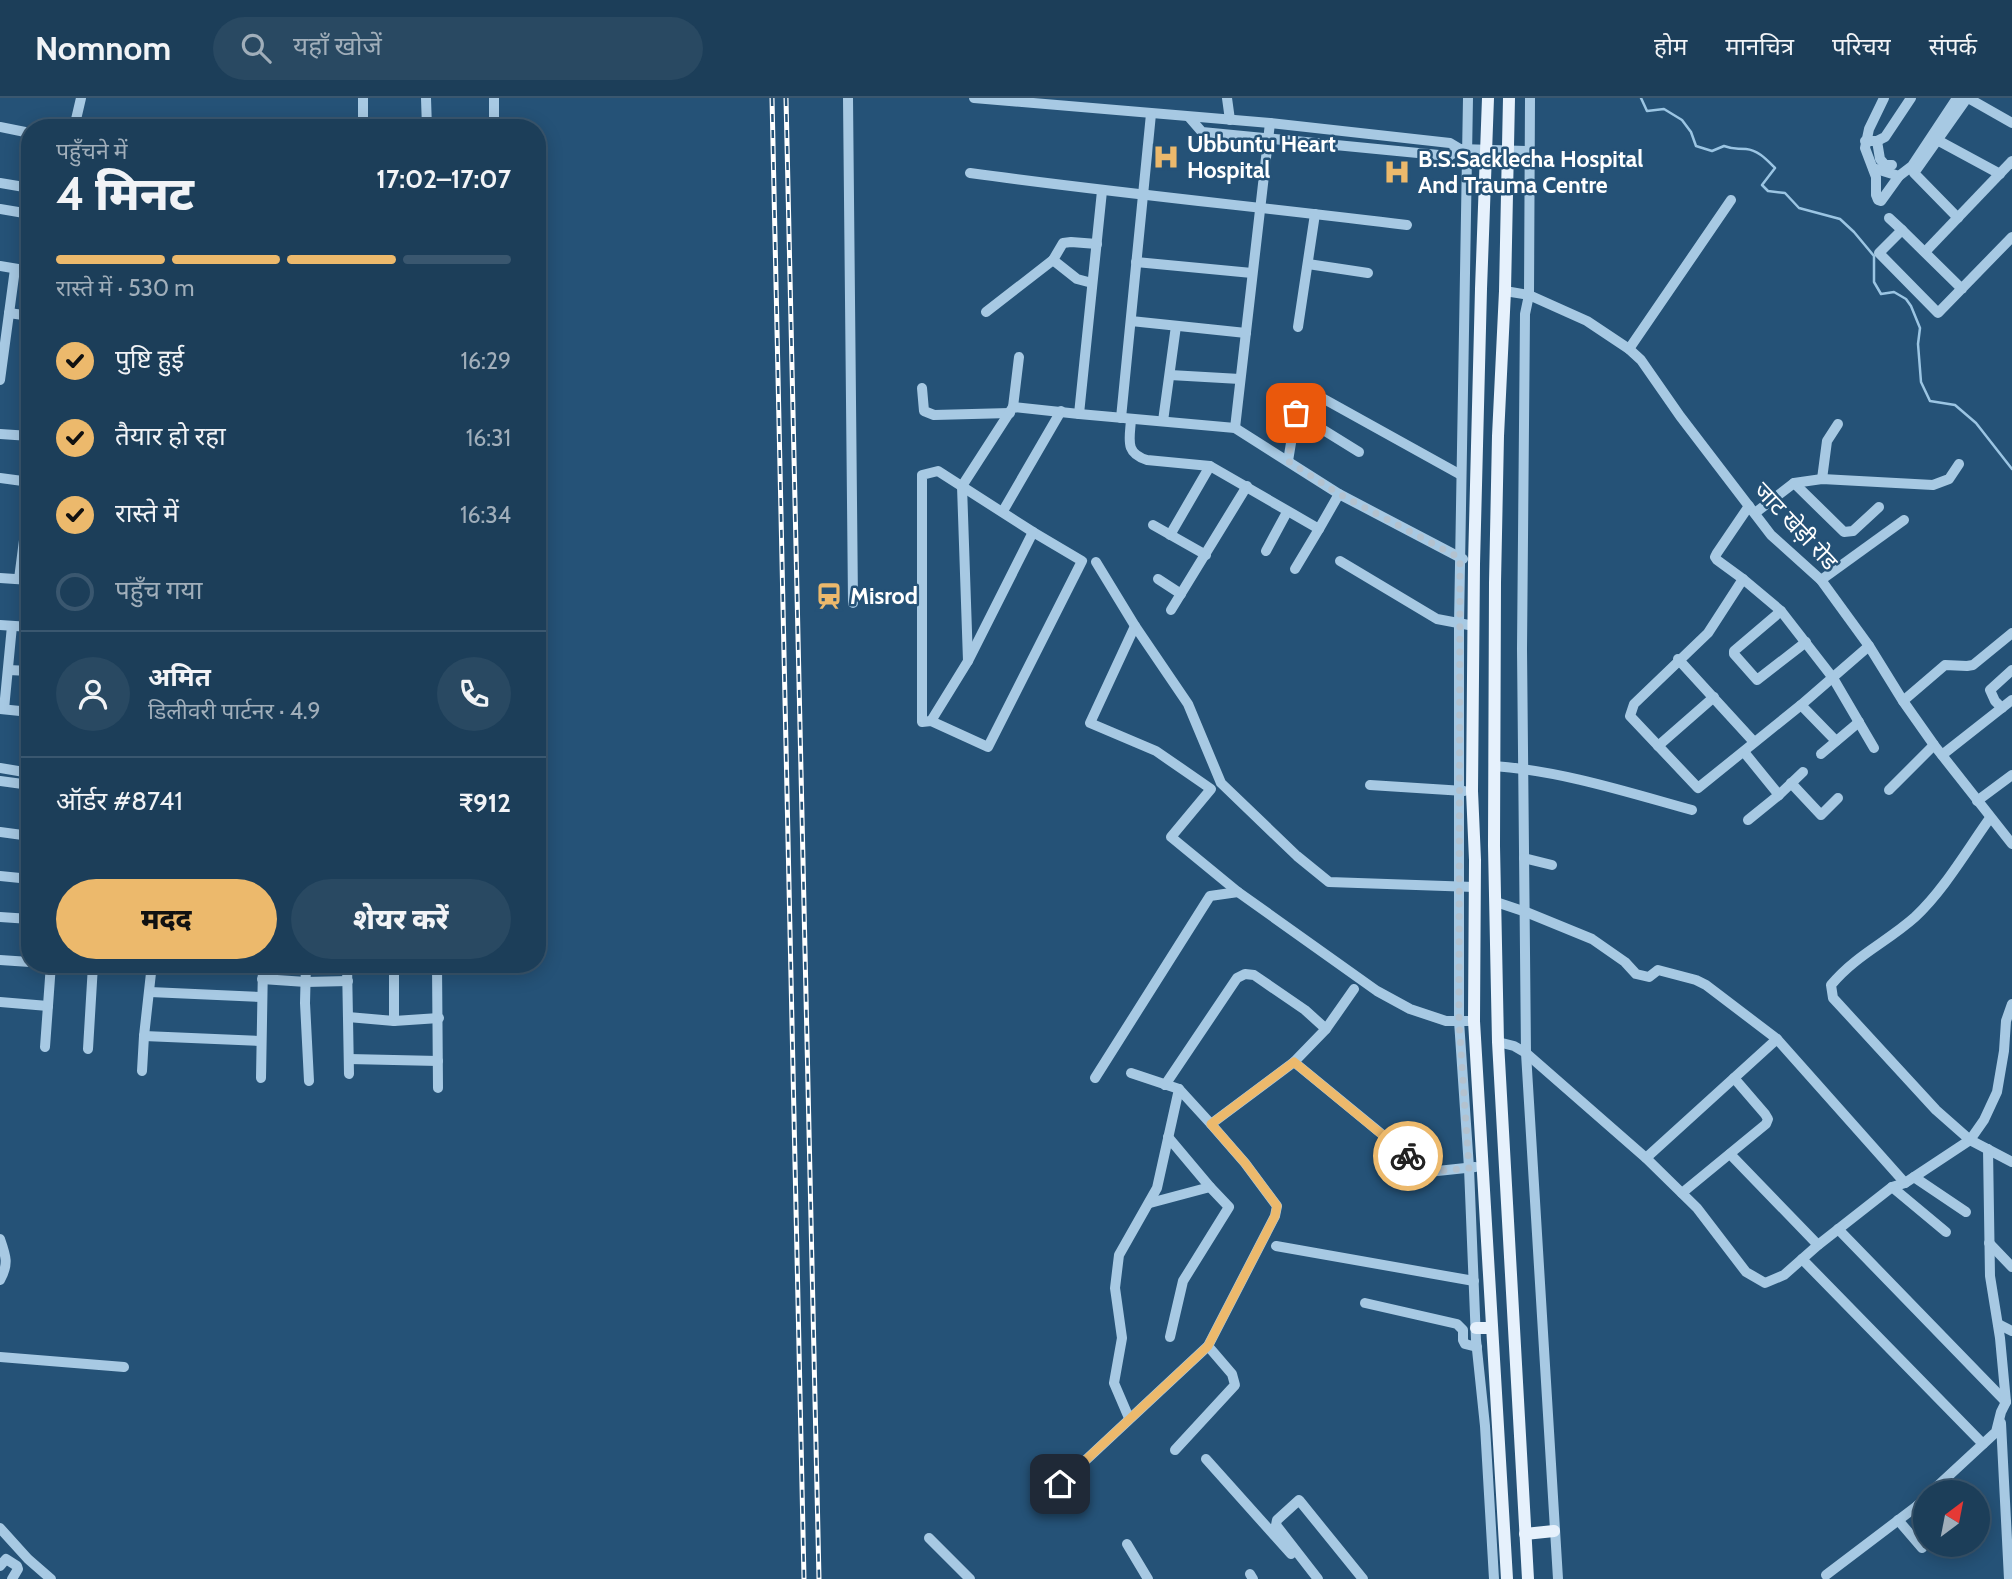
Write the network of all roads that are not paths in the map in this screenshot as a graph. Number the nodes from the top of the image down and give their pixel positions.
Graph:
1 (81, 98) edge
2 (363, 98) edge
3 (426, 98) edge
4 (494, 98) edge
5 (848, 98) edge
6 (974, 98) edge
7 (1227, 98) edge
8 (1468, 98) edge
9 (1488, 98) edge
10 (1509, 98) edge
11 (1530, 98) edge
12 (1884, 98) edge
13 (1911, 98) edge
14 (1957, 98) edge
15 (1968, 98) edge
16 (1151, 114) junction
17 (1189, 117) junction
18 (76, 119) edge
19 (363, 119) edge
20 (426, 119) edge
21 (494, 119) edge
22 (1230, 120) junction
23 (1270, 123) junction
24 (2012, 123) edge
25 (0, 127) edge
26 (21, 131) edge
27 (1268, 138) junction
28 (1865, 141) junction
29 (1877, 141) junction
30 (1938, 141) junction
31 (1464, 149) junction
32 (1487, 150) junction
33 (1507, 150) junction
34 (1529, 151) junction
35 (2012, 161) edge
36 (1892, 165) dead end
37 (1873, 168) junction
38 (970, 173) dead end
39 (2000, 174) junction
40 (1899, 176) junction
41 (0, 183) edge
42 (21, 186) edge
43 (1102, 191) junction
44 (1143, 195) junction
45 (1731, 200) dead end
46 (1260, 206) junction
47 (0, 209) edge
48 (21, 212) edge
49 (1315, 214) junction
50 (1889, 218) dead end
51 (1958, 218) junction
52 (1407, 225) dead end
53 (1902, 230) junction
54 (2012, 237) edge
55 (1097, 244) junction
56 (1925, 252) junction
57 (1053, 260) junction
58 (1136, 262) junction
59 (1308, 264) junction
60 (0, 266) edge
61 (15, 269) junction
62 (21, 270) edge
63 (1252, 273) junction
64 (1368, 273) dead end
65 (1093, 283) junction
66 (1962, 289) junction
67 (1505, 291) junction
68 (1529, 295) junction
69 (986, 312) dead end
70 (9, 313) junction
71 (21, 315) edge
72 (1130, 321) junction
73 (1176, 326) junction
74 (1298, 327) dead end
75 (1245, 333) junction
76 (1629, 349) junction
77 (1019, 357) dead end
78 (1170, 375) junction
79 (1240, 379) junction
80 (0, 380) edge
81 (922, 388) dead end
82 (1324, 399) dead end
83 (1011, 410) junction
84 (1061, 411) junction
85 (1079, 414) junction
86 (1126, 419) junction
87 (1163, 421) junction
88 (1838, 424) dead end
89 (1235, 428) junction
90 (0, 434) edge
91 (21, 435) edge
92 (1359, 452) dead end
93 (1288, 461) junction
94 (1959, 464) dead end
95 (1210, 466) junction
96 (1461, 475) junction
97 (0, 478) edge
98 (1822, 479) junction
99 (21, 481) edge
100 (1794, 483) junction
101 (962, 486) junction
102 (1247, 486) junction
103 (1339, 494) junction
104 (1879, 507) dead end
105 (1752, 510) junction
106 (1003, 511) junction
107 (1287, 512) junction
108 (1904, 520) dead end
109 (1153, 525) dead end
110 (1319, 529) junction
111 (1033, 532) junction
112 (1170, 535) junction
113 (1266, 551) dead end
114 (1206, 555) junction
115 (1460, 558) junction
116 (1340, 561) dead end
117 (1096, 562) dead end
118 (1474, 564) junction
119 (1295, 569) dead end
120 (0, 578) edge
121 (1158, 579) dead end
122 (1743, 579) junction
123 (21, 580) edge
124 (1821, 580) junction
125 (1181, 594) junction
126 (853, 603) dead end
127 (1171, 610) dead end
128 (1781, 611) junction
129 (1459, 624) junction
130 (0, 625) edge
131 (12, 626) junction
132 (21, 626) edge
133 (1135, 626) junction
134 (1474, 626) junction
135 (2012, 633) edge
136 (1806, 642) junction
137 (1869, 646) junction
138 (1678, 659) junction
139 (968, 661) junction
140 (8, 670) junction
141 (2012, 670) edge
142 (21, 671) edge
143 (1833, 678) junction
144 (1714, 698) junction
145 (2012, 700) edge
146 (1903, 701) junction
147 (1801, 705) junction
148 (2002, 708) junction
149 (2, 709) edge
150 (21, 711) edge
151 (931, 721) junction
152 (1859, 722) junction
153 (1836, 741) junction
154 (1754, 742) junction
155 (1934, 744) junction
156 (1658, 746) junction
157 (1874, 748) dead end
158 (1744, 752) junction
159 (1821, 754) dead end
160 (1942, 755) junction
161 (1494, 766) junction
162 (0, 768) edge
163 (1524, 768) junction
164 (21, 771) edge
165 (1803, 772) dead end
166 (2012, 775) edge
167 (0, 781) edge
168 (1791, 783) junction
169 (21, 784) edge
170 (1370, 785) dead end
171 (1889, 790) dead end
172 (1465, 791) junction
173 (1779, 795) junction
174 (1838, 798) dead end
175 (1977, 801) junction
176 (1692, 810) dead end
177 (1990, 818) junction
178 (1748, 820) dead end
179 (0, 832) edge
180 (21, 834) edge
181 (2012, 844) edge
182 (1524, 858) junction
183 (1552, 865) dead end
184 (0, 876) edge
185 (21, 878) edge
186 (1460, 886) junction
187 (1474, 887) junction
188 (1238, 892) junction
189 (1496, 902) junction
190 (1526, 912) junction
191 (0, 917) edge
192 (21, 918) edge
193 (0, 960) edge
194 (21, 961) edge
195 (50, 973) edge
196 (93, 973) edge
197 (151, 973) edge
198 (262, 973) edge
199 (306, 973) edge
200 (348, 973) edge
201 (394, 973) edge
202 (437, 973) edge
203 (262, 979) junction
204 (348, 981) junction
205 (306, 982) junction
206 (1354, 989) dead end
207 (149, 992) junction
208 (262, 997) junction
209 (0, 1002) edge
210 (2012, 1004) edge
211 (48, 1006) junction
212 (348, 1017) junction
213 (439, 1018) junction
214 (394, 1021) junction
215 (1459, 1021) junction
216 (1474, 1021) junction
217 (1326, 1029) junction
218 (144, 1036) junction
219 (1777, 1039) junction
220 (261, 1041) junction
221 (1499, 1042) junction
222 (45, 1047) dead end
223 (88, 1049) dead end
224 (1526, 1053) junction
225 (2008, 1053) edge
226 (349, 1059) junction
227 (438, 1061) junction
228 (1294, 1062) junction
229 (142, 1071) dead end
230 (1131, 1073) dead end
231 (349, 1074) dead end
232 (261, 1078) dead end
233 (1095, 1078) dead end
234 (1734, 1079) junction
235 (309, 1081) dead end
236 (1165, 1084) junction
237 (438, 1088) dead end
238 (1179, 1089) junction
239 (1211, 1124) junction
240 (1168, 1137) junction
241 (1970, 1140) junction
242 (1988, 1149) junction
243 (1730, 1154) junction
244 (1646, 1158) junction
245 (2012, 1162) edge
246 (1476, 1167) junction
247 (1909, 1180) junction
248 (1210, 1187) junction
249 (1892, 1187) junction
250 (1682, 1193) junction
251 (1150, 1203) junction
252 (1966, 1212) dead end
253 (1838, 1229) junction
254 (1946, 1232) dead end
255 (0, 1239) edge
256 (1989, 1243) junction
257 (1818, 1244) junction
258 (1276, 1246) dead end
259 (1802, 1259) junction
260 (2012, 1267) edge
261 (0, 1280) edge
262 (1474, 1281) junction
263 (1365, 1303) dead end
264 (1998, 1324) junction
265 (1476, 1328) junction
266 (1492, 1328) junction
267 (2012, 1332) edge
268 (1170, 1337) dead end
269 (1208, 1346) junction
270 (1477, 1347) junction
271 (0, 1357) edge
272 (124, 1367) dead end
273 (2009, 1401) edge
274 (2001, 1412) junction
275 (1129, 1418) junction
276 (1983, 1444) junction
277 (1175, 1450) dead end
278 (1206, 1459) dead end
279 (1944, 1480) edge
280 (1043, 1500) dead end
281 (1913, 1509) edge
282 (1898, 1520) junction
283 (0, 1528) edge
284 (1554, 1531) junction
285 (1525, 1534) junction
286 (929, 1538) dead end
287 (1913, 1538) edge
288 (1127, 1544) dead end
289 (0, 1566) edge
290 (1826, 1575) dead end
291 (12, 1579) edge
292 (51, 1579) edge
293 (970, 1579) edge
294 (1148, 1579) edge
295 (1311, 1579) edge
296 (1318, 1579) edge
297 (1363, 1579) edge
298 (1494, 1579) edge
299 (1507, 1579) edge
300 (1528, 1579) edge
301 (1558, 1579) edge
302 (2009, 1579) edge

1 - 18 street
2 - 19 street
3 - 20 street
4 - 21 street
5 - 126 street
6 - 16 street
7 - 22 street
8 - 31 street
9 - 32 main road
10 - 33 main road
11 - 34 street
12 - 28 street
13 - 29 street
14 - 40 street
15 - 24 street
15 - 30 street
16 - 17 street
16 - 44 street
17 - 22 street
17 - 27 street
22 - 23 street
23 - 27 street
23 - 31 street
25 - 26 street
27 - 31 street
27 - 46 street
28 - 29 street
28 - 37 street
29 - 36 street
30 - 39 street
30 - 51 street
31 - 32 street
31 - 96 street
32 - 33 street
32 - 118 main road
33 - 34 street
33 - 67 main road
34 - 68 street
35 - 39 street
37 - 40 street
37 - 40 street
38 - 43 street
39 - 51 street
41 - 42 street
43 - 44 street
43 - 55 street
44 - 46 street
44 - 58 street
45 - 76 street
46 - 49 street
46 - 63 street
47 - 48 street
49 - 52 street
49 - 59 street
50 - 53 street
51 - 56 street
53 - 56 street
53 - 66 street
54 - 66 street
55 - 57 street
55 - 65 street
56 - 66 street
57 - 65 street
57 - 69 street
58 - 63 street
58 - 72 street
59 - 64 street
59 - 74 street
60 - 61 street
61 - 62 street
61 - 70 street
63 - 75 street
65 - 85 street
67 - 68 street, जाट खेड़ी रोड
67 - 161 main road
68 - 76 street, जाट खेड़ी रोड
68 - 163 street
70 - 71 street
70 - 80 street
72 - 73 street
72 - 86 street
73 - 75 street
73 - 78 street
75 - 79 street
76 - 105 street, जाट खेड़ी रोड
77 - 83 street
78 - 79 street
78 - 87 street
79 - 89 street
81 - 83 street
82 - 96 street
83 - 84 street
83 - 101 street
84 - 85 street
84 - 106 street
85 - 86 street
86 - 87 street
86 - 95 street
87 - 89 street
88 - 98 street
89 - 93 street
90 - 91 street
92 - 93 street
93 - 103 street
94 - 98 street
95 - 102 street
95 - 112 street
96 - 115 street
97 - 99 street
98 - 100 street
100 - 104 street
100 - 105 street
101 - 106 street
101 - 139 street
101 - 151 street
102 - 107 street
102 - 114 street
103 - 110 street
103 - 115 street
105 - 122 street
105 - 124 street, जाट खेड़ी रोड
106 - 111 street
107 - 110 street
107 - 113 street
108 - 124 street
109 - 112 street
110 - 119 street
111 - 139 street
111 - 151 street
112 - 114 street
114 - 125 street
115 - 118 street
115 - 129 street
116 - 129 street
117 - 133 street
118 - 134 main road
120 - 123 street
121 - 125 street
122 - 128 street
122 - 138 street
124 - 137 street, जाट खेड़ी रोड
125 - 127 street
128 - 136 street
128 - 136 street
129 - 134 street
129 - 172 street
130 - 131 street
131 - 132 street
131 - 140 street
133 - 186 street
133 - 188 street
134 - 172 main road
135 - 146 street
136 - 143 street
137 - 143 street
137 - 146 street, जाट खेड़ी रोड
138 - 144 street
138 - 156 street
139 - 151 street
140 - 142 street
140 - 149 street
141 - 148 street
143 - 147 street
143 - 152 street
144 - 154 street
144 - 156 street
145 - 148 street
146 - 155 street, जाट खेड़ी रोड
147 - 153 street
147 - 154 street
148 - 160 street
149 - 150 street
152 - 153 street
152 - 157 street
153 - 159 street
154 - 158 street
155 - 160 street, जाट खेड़ी रोड
155 - 171 street
156 - 158 street
158 - 173 street
160 - 175 street, जाट खेड़ी रोड
161 - 163 street
161 - 189 main road
162 - 164 street
163 - 176 street
163 - 182 street
165 - 168 street
166 - 175 street
167 - 169 street
168 - 173 street
168 - 174 street
170 - 172 street
172 - 186 street
172 - 187 main road
173 - 178 street
175 - 177 street, जाट खेड़ी रोड
177 - 181 street, जाट खेड़ी रोड
177 - 241 street
179 - 180 street
182 - 183 street
182 - 190 street
184 - 185 street
186 - 187 street
186 - 215 street
187 - 216 main road
188 - 215 street
188 - 233 street
189 - 190 street
189 - 221 main road
190 - 219 street
190 - 224 street
191 - 192 street
193 - 194 street
195 - 211 street
196 - 223 street
197 - 207 street
198 - 203 street
199 - 205 street
200 - 204 street
201 - 214 street
202 - 213 street
203 - 205 street
203 - 208 street
204 - 205 street
204 - 212 street
205 - 235 street
206 - 217 street
207 - 208 street
207 - 218 street
208 - 220 street
209 - 211 street
210 - 225 street
211 - 222 street
212 - 214 street
212 - 226 street
213 - 214 street
213 - 227 street
215 - 216 street
215 - 246 street
216 - 246 main road
217 - 228 street
217 - 236 street
218 - 220 street
218 - 229 street
219 - 234 street
219 - 247 street
220 - 232 street
221 - 224 street
221 - 285 main road
224 - 244 street
224 - 284 street
225 - 241 street
226 - 227 street
226 - 231 street
227 - 237 street
228 - 239 street
228 - 246 street
230 - 236 street
234 - 243 street
234 - 244 street
236 - 238 street
238 - 239 street
238 - 240 street
239 - 269 street
240 - 248 street
240 - 251 street
241 - 242 street
241 - 247 street
242 - 245 street
242 - 256 street
243 - 250 street
243 - 257 street
244 - 250 street
246 - 262 street
246 - 266 main road
247 - 249 street
247 - 252 street
248 - 251 street
248 - 268 street
249 - 253 street
249 - 254 street
250 - 259 street
251 - 275 street
253 - 257 street
253 - 273 street
255 - 261 street
256 - 260 street
256 - 264 street
257 - 259 street
258 - 262 street
259 - 276 street
262 - 265 street
263 - 270 street
264 - 267 street
264 - 273 street
265 - 266 main road
265 - 270 street
266 - 299 main road
269 - 275 street
269 - 277 street
270 - 298 street
271 - 272 street
273 - 274 street
274 - 276 street
274 - 302 street
275 - 280 street
276 - 279 street
278 - 295 street
281 - 282 street
282 - 287 street
282 - 290 street
283 - 292 street
284 - 285 main road
284 - 301 street
285 - 300 main road
286 - 293 street
288 - 294 street
289 - 291 street
296 - 297 street

